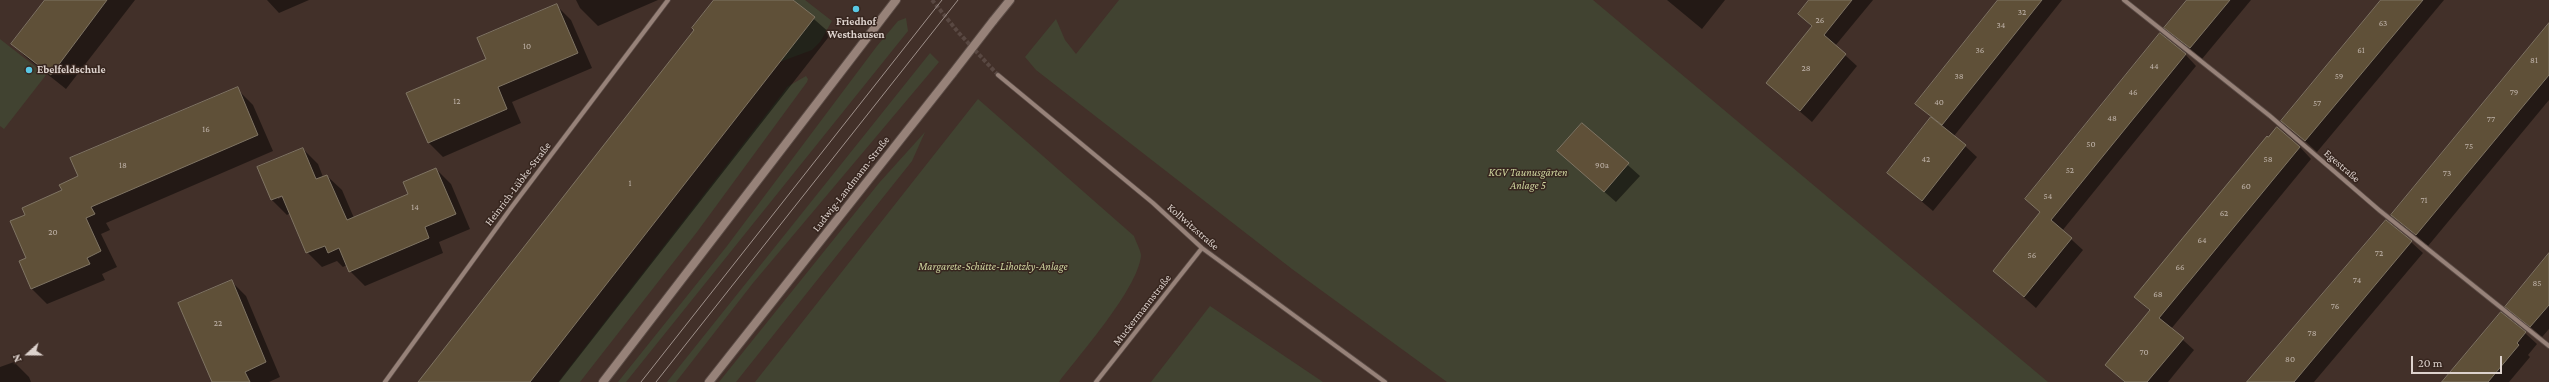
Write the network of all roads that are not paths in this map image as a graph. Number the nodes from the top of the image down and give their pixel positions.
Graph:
1 (668, 0) edge
2 (896, 0) edge
3 (1010, 0) edge
4 (2124, 0) edge
5 (998, 75) tunnel mouth
6 (1202, 248) junction
7 (2549, 346) edge
8 (385, 382) edge
9 (603, 382) edge
10 (709, 382) edge
11 (1096, 382) edge
12 (1384, 382) edge

1 - 8 street, Heinrich-Lübke-Straße
2 - 9 main road
3 - 10 main road, Ludwig-Landmann-Straße, bridge
4 - 7 street, Egestraße
5 - 6 street, Kollwitzstraße
6 - 11 street, Muckermannstraße
6 - 12 street, Kollwitzstraße

